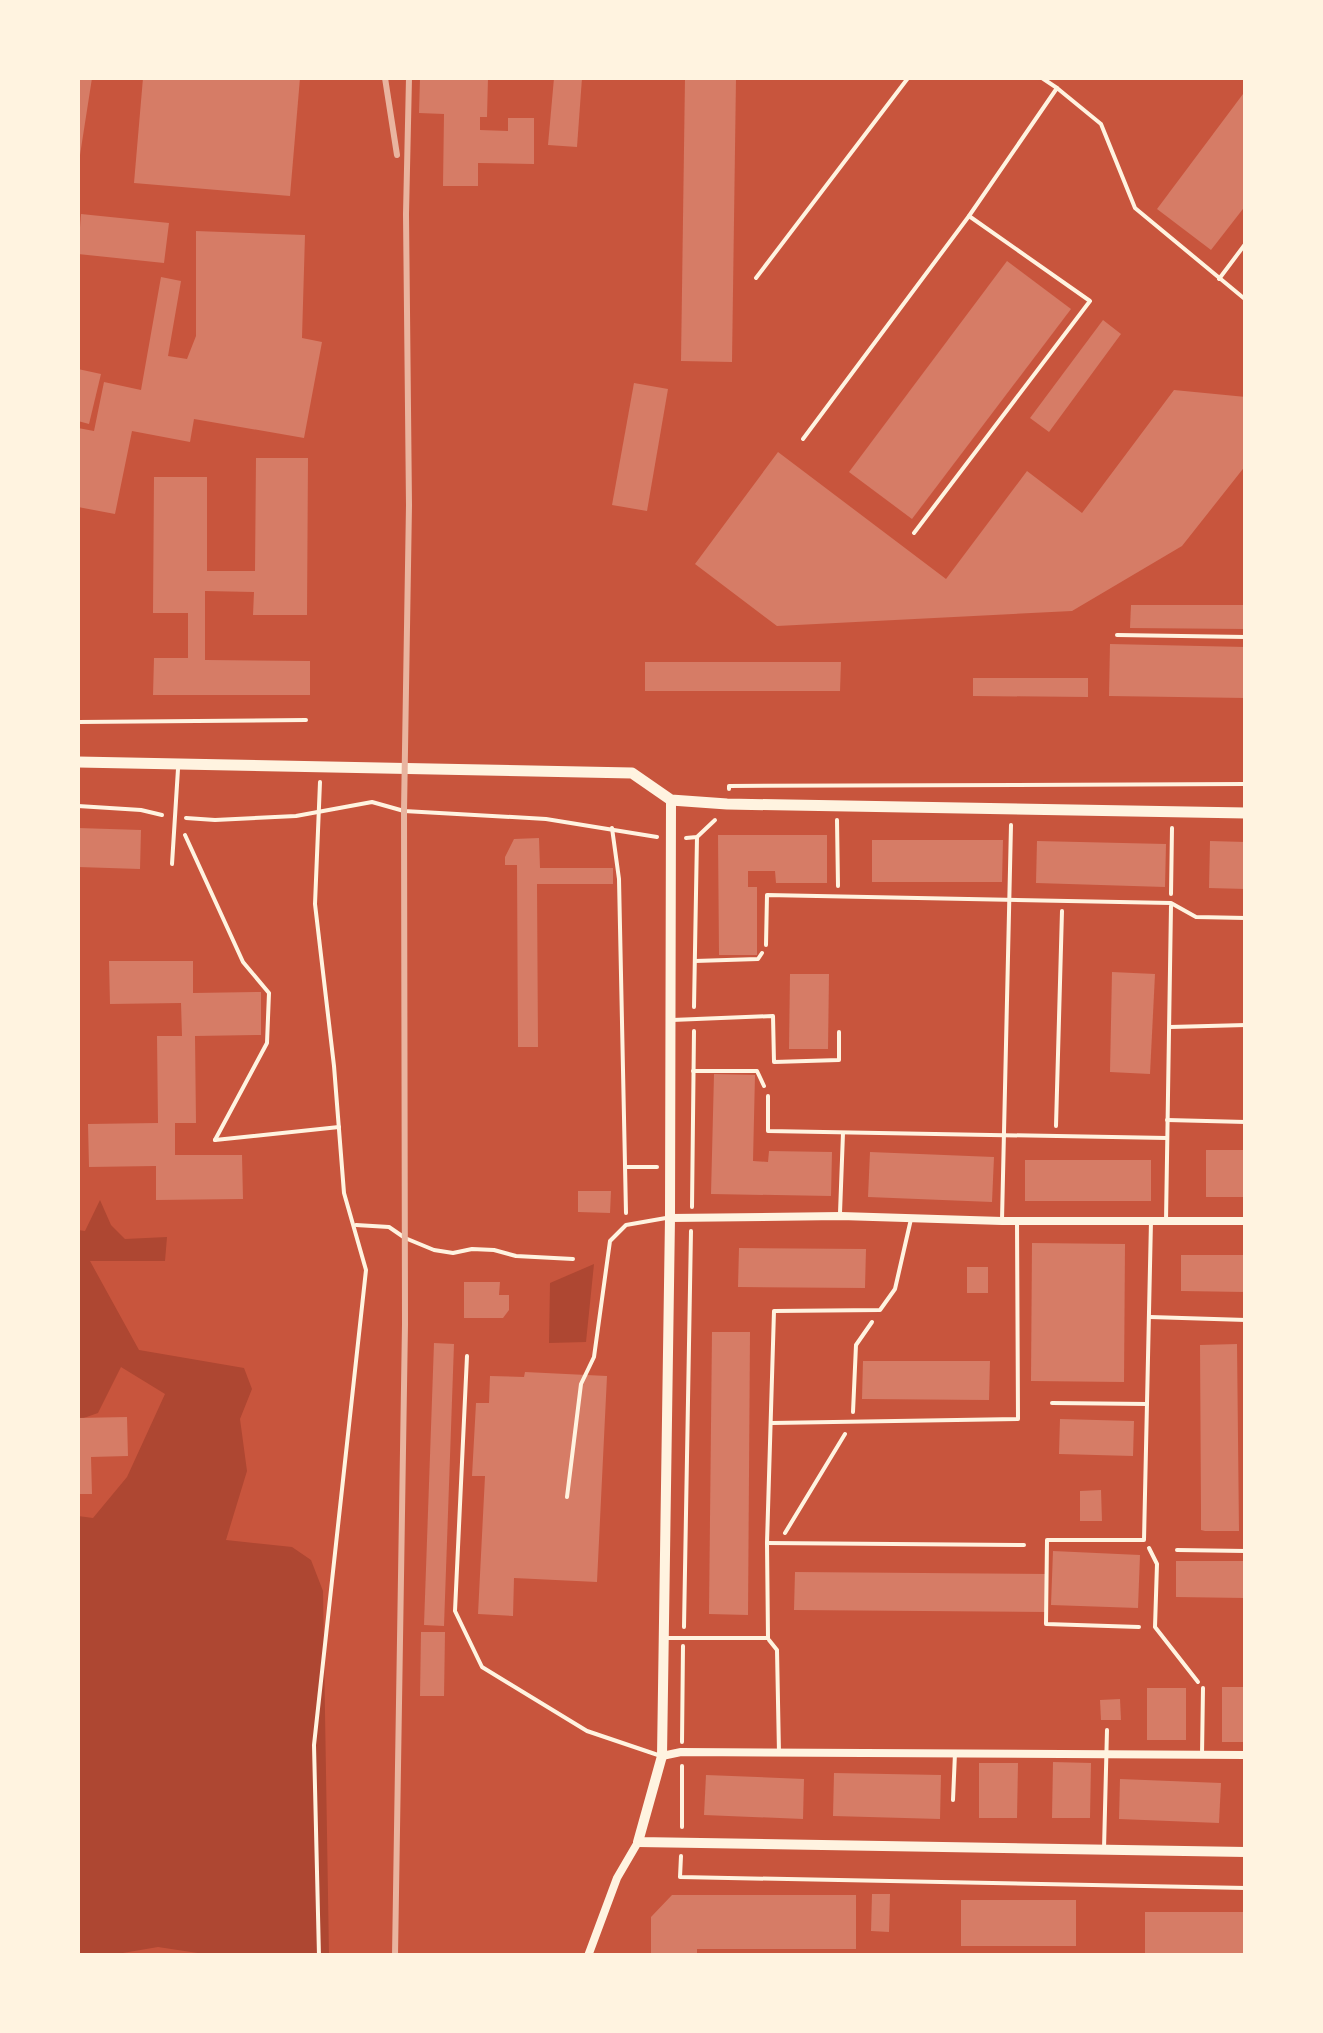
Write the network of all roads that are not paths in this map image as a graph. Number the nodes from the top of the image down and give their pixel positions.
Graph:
1 (908, 78) edge
2 (1042, 78) edge
3 (1056, 88) junction
4 (969, 216) junction
5 (1246, 243) edge
6 (756, 278) dead end
7 (1219, 279) junction
8 (1246, 300) edge
9 (804, 438) dead end
10 (914, 534) dead end
11 (1117, 635) dead end
12 (1246, 637) edge
13 (78, 762) edge
14 (178, 764) junction
15 (671, 800) junction
16 (1246, 813) edge
17 (1011, 825) dead end
18 (172, 864) dead end
19 (1008, 900) junction
20 (1171, 904) junction
21 (1246, 918) edge
22 (766, 945) road end
23 (672, 1020) junction
24 (1246, 1025) edge
25 (1168, 1026) junction
26 (839, 1032) dead end
27 (768, 1096) road end
28 (1168, 1120) junction
29 (1246, 1122) edge
30 (843, 1133) junction
31 (1003, 1136) junction
32 (1167, 1138) junction
33 (840, 1216) junction
34 (670, 1218) junction
35 (911, 1219) junction
36 (1002, 1221) junction
37 (1017, 1221) junction
38 (1151, 1221) junction
39 (1166, 1221) junction
40 (1246, 1221) edge
41 (1149, 1318) junction
42 (1246, 1320) edge
43 (467, 1356) dead end
44 (1052, 1403) dead end
45 (1147, 1404) junction
46 (772, 1424) junction
47 (567, 1497) dead end
48 (767, 1543) junction
49 (1024, 1546) dead end
50 (1178, 1550) dead end
51 (1246, 1551) edge
52 (1139, 1627) dead end
53 (665, 1638) junction
54 (768, 1638) junction
55 (1204, 1688) road end
56 (1107, 1730) dead end
57 (779, 1753) junction
58 (955, 1754) junction
59 (1106, 1754) junction
60 (1202, 1755) junction
61 (1246, 1755) edge
62 (662, 1756) junction
63 (953, 1800) dead end
64 (638, 1842) junction
65 (1104, 1849) junction
66 (1246, 1852) edge
67 (588, 1956) edge

1 - 6 lane
2 - 3 lane
3 - 4 lane
3 - 7 lane
4 - 9 lane
4 - 10 lane
5 - 7 lane
7 - 8 lane
11 - 12 lane
13 - 14 main road
14 - 15 main road
14 - 18 lane
15 - 16 main road
15 - 23 street
17 - 19 lane
19 - 20 lane
19 - 22 lane
19 - 31 lane
20 - 21 lane
20 - 25 lane
23 - 26 lane
23 - 34 street
24 - 25 lane
25 - 28 lane
27 - 30 lane
28 - 29 lane
28 - 32 lane
30 - 31 lane
30 - 33 lane
31 - 32 lane
31 - 36 lane
32 - 39 lane
33 - 34 street
33 - 35 street
34 - 47 lane
34 - 53 street
35 - 36 street
35 - 46 lane
36 - 37 street
37 - 38 street
37 - 46 lane
38 - 39 street
38 - 41 lane
39 - 40 street
41 - 42 lane
41 - 45 lane
43 - 62 lane
44 - 45 lane
45 - 52 lane
46 - 48 lane
48 - 49 lane
48 - 54 lane
50 - 51 lane
53 - 54 lane
53 - 62 street
54 - 57 lane
55 - 60 lane
56 - 59 lane
57 - 58 street
57 - 62 street
58 - 59 street
58 - 63 lane
59 - 60 street
59 - 65 lane
60 - 61 street
62 - 64 street
64 - 65 street
64 - 67 street
65 - 66 street

